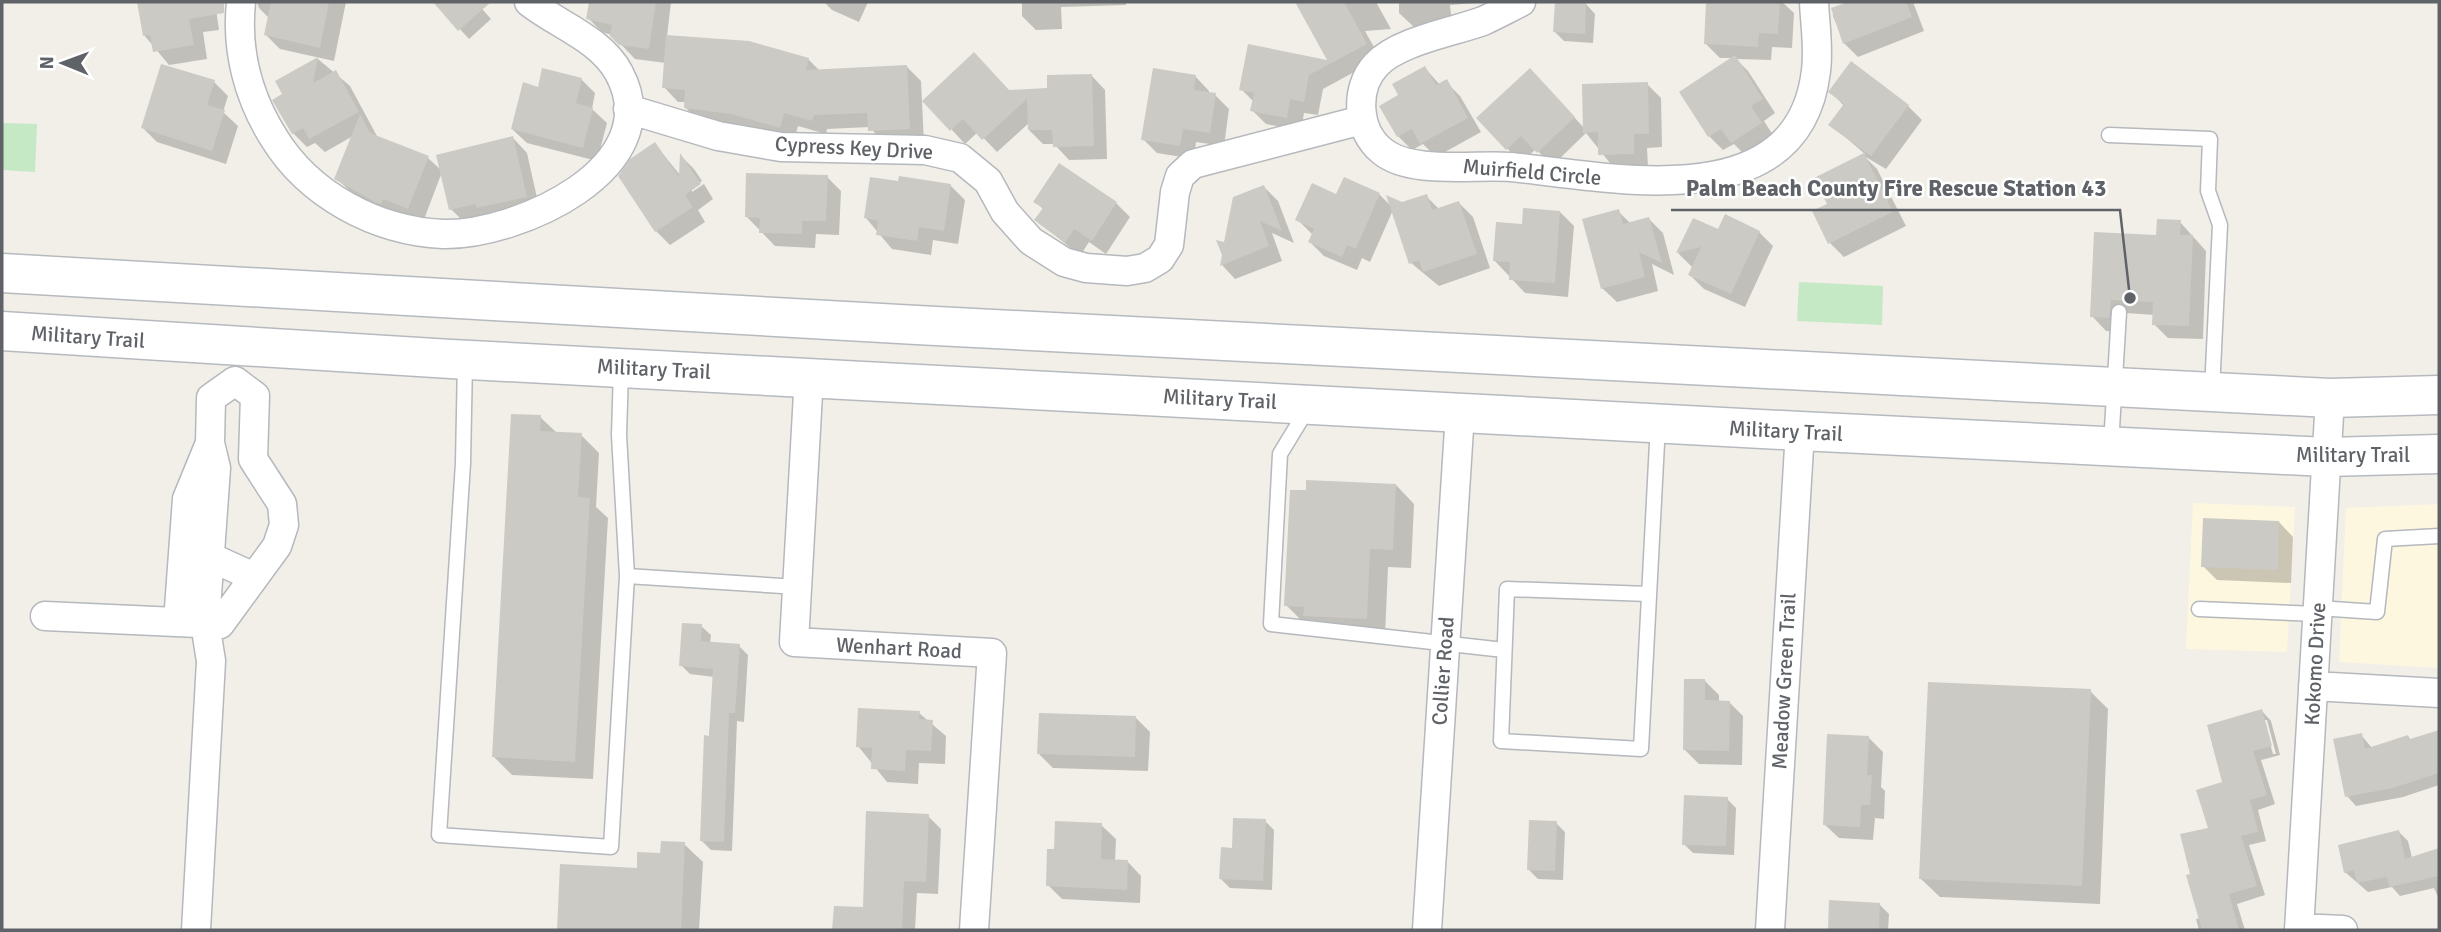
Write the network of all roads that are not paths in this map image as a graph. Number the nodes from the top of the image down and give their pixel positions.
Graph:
1 (241, 2) edge
2 (529, 2) edge
3 (1521, 2) edge
4 (1814, 2) edge
5 (628, 109) junction
6 (1362, 120) junction
7 (2109, 135) dead end
8 (2, 273) edge
9 (2119, 312) dead end
10 (791, 318) junction
11 (2, 331) edge
12 (1162, 337) junction
13 (480, 360) junction
14 (237, 363) junction
15 (622, 367) junction
16 (809, 376) junction
17 (2114, 387) junction
18 (2212, 391) junction
19 (2439, 395) edge
20 (2330, 398) junction
21 (1311, 404) junction
22 (1460, 413) junction
23 (1658, 424) junction
24 (1800, 432) junction
25 (2111, 447) junction
26 (2439, 454) edge
27 (2326, 457) junction
28 (2439, 536) edge
29 (196, 556) junction
30 (628, 576) junction
31 (254, 577) junction
32 (798, 587) junction
33 (1649, 594) junction
34 (2199, 609) dead end
35 (2318, 611) junction
36 (45, 616) dead end
37 (191, 622) junction
38 (1444, 643) junction
39 (1504, 650) junction
40 (2313, 686) junction
41 (2439, 693) edge
42 (2299, 929) edge
43 (196, 930) edge
44 (974, 930) edge
45 (1427, 930) edge
46 (1770, 930) edge
47 (2343, 930) edge

1 - 5 street
2 - 5 street
3 - 6 street
4 - 6 street, Muirfield Circle
5 - 6 street, Cypress Key Drive
7 - 18 lane
8 - 10 main road
9 - 17 lane
10 - 12 main road
10 - 13 main road
11 - 14 main road, Military Trail
12 - 16 main road
12 - 17 main road
13 - 14 main road, Military Trail
13 - 15 main road, Military Trail
13 - 30 lane
14 - 29 street
14 - 31 street
15 - 16 main road, Military Trail
15 - 30 lane
16 - 21 main road, Military Trail
16 - 32 street, Wenhart Road
17 - 18 main road
17 - 25 lane
18 - 20 main road
19 - 20 main road
20 - 27 street, Kokomo Drive
21 - 22 main road, Military Trail
21 - 38 lane
22 - 23 main road, Military Trail
22 - 38 street, Collier Road
23 - 24 main road, Military Trail
23 - 33 lane
24 - 25 main road, Military Trail
24 - 46 street, Meadow Green Trail
25 - 27 main road, Military Trail
26 - 27 main road, Military Trail
27 - 35 street, Kokomo Drive
28 - 35 lane
29 - 31 street
29 - 37 street
30 - 32 lane
31 - 37 street
32 - 44 street, Wenhart Road
33 - 39 lane
33 - 39 lane
34 - 35 lane
35 - 40 street, Kokomo Drive
36 - 37 street
37 - 43 street
38 - 39 lane
38 - 45 street, Collier Road
40 - 41 street
40 - 42 street, Kokomo Drive
42 - 47 street

